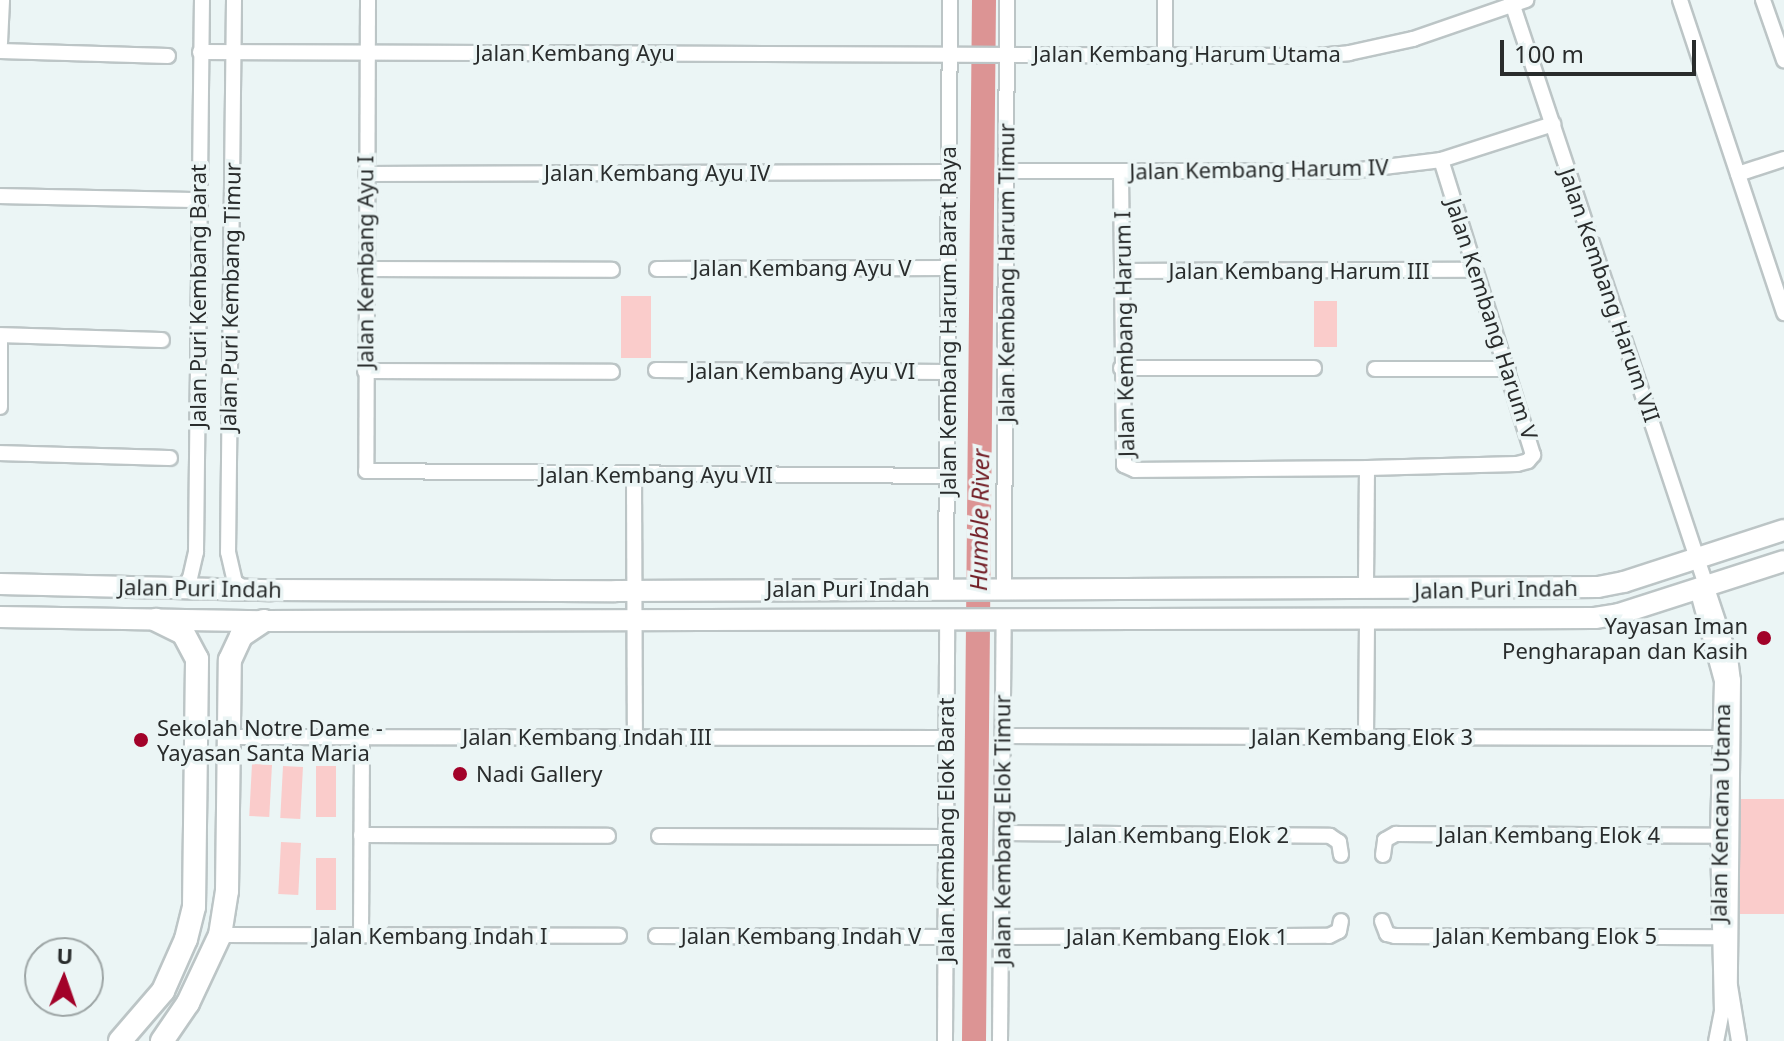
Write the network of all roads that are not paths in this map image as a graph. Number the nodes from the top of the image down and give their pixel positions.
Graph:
1 (2, 0) edge
2 (202, 0) edge
3 (234, 0) edge
4 (368, 0) edge
5 (950, 0) edge
6 (1007, 0) edge
7 (1165, 0) edge
8 (1680, 0) edge
9 (1763, 0) edge
10 (1517, 2) edge
11 (0, 43) edge
12 (0, 51) edge
13 (200, 52) junction
14 (234, 52) junction
15 (367, 53) junction
16 (955, 54) junction
17 (1002, 54) junction
18 (1165, 55) junction
19 (168, 56) dead end
20 (1784, 60) edge
21 (1553, 124) junction
22 (1784, 159) edge
23 (1441, 160) junction
24 (1007, 171) junction
25 (949, 172) junction
26 (1121, 172) junction
27 (366, 174) junction
28 (1738, 174) junction
29 (0, 196) edge
30 (198, 200) junction
31 (948, 268) junction
32 (366, 269) junction
33 (657, 269) dead end
34 (612, 270) dead end
35 (1476, 270) junction
36 (1122, 271) junction
37 (1784, 313) edge
38 (0, 335) edge
39 (162, 340) dead end
40 (0, 342) edge
41 (1121, 368) junction
42 (1314, 368) dead end
43 (1375, 369) dead end
44 (1508, 369) junction
45 (656, 370) dead end
46 (365, 371) junction
47 (612, 372) dead end
48 (947, 372) junction
49 (0, 407) edge
50 (0, 453) edge
51 (170, 458) dead end
52 (1367, 468) junction
53 (366, 471) joint
54 (634, 476) junction
55 (946, 476) junction
56 (1784, 530) edge
57 (1699, 556) junction
58 (1784, 561) edge
59 (0, 584) edge
60 (1702, 587) junction
61 (183, 588) junction
62 (951, 588) junction
63 (1001, 588) junction
64 (245, 589) junction
65 (635, 590) junction
66 (1366, 590) junction
67 (0, 617) edge
68 (952, 619) junction
69 (1001, 619) junction
70 (156, 620) junction
71 (635, 620) junction
72 (1367, 620) junction
73 (263, 621) junction
74 (1728, 681) junction
75 (229, 706) junction
76 (197, 707) junction
77 (1003, 736) junction
78 (228, 737) junction
79 (362, 737) junction
80 (1366, 737) junction
81 (635, 738) junction
82 (946, 738) junction
83 (1721, 738) junction
84 (1002, 833) junction
85 (361, 835) junction
86 (608, 836) dead end
87 (659, 836) dead end
88 (1724, 836) junction
89 (946, 837) junction
90 (1341, 855) dead end
91 (1383, 855) dead end
92 (194, 907) junction
93 (226, 909) junction
94 (1341, 921) dead end
95 (1382, 921) dead end
96 (1723, 934) junction
97 (231, 935) junction
98 (361, 936) junction
99 (619, 936) dead end
100 (656, 936) dead end
101 (946, 937) junction
102 (1002, 937) junction
103 (120, 1041) edge
104 (162, 1041) edge
105 (945, 1041) edge
106 (1000, 1041) edge
107 (1716, 1041) edge
108 (1739, 1041) edge

1 - 11 street
2 - 13 street, Jalan Puri Kembang Barat
3 - 14 street, Jalan Puri Kembang Timur
4 - 15 street, Jalan Kembang Ayu I
5 - 16 street, Jalan Kembang Harum Barat Raya
6 - 17 street, Jalan Kembang Harum Timur
7 - 18 street
8 - 28 street
9 - 20 street
10 - 18 street, Jalan Kembang Harum Utama
10 - 21 street, Jalan Kembang Harum VII
12 - 19 street
13 - 14 street, Jalan Kembang Ayu
13 - 30 street, Jalan Puri Kembang Barat
14 - 15 street, Jalan Kembang Ayu
14 - 64 street, Jalan Puri Kembang Timur
15 - 16 street, Jalan Kembang Ayu
15 - 27 street, Jalan Kembang Ayu I
16 - 17 street, Jalan Kembang Harum Utama
16 - 25 street, Jalan Kembang Harum Barat Raya
17 - 18 street, Jalan Kembang Harum Utama
17 - 24 street, Jalan Kembang Harum Timur
21 - 23 street, Jalan Kembang Harum IV
21 - 57 street, Jalan Kembang Harum VII
22 - 28 street
23 - 26 street, Jalan Kembang Harum IV
23 - 35 street, Jalan Kembang Harum V
24 - 26 street, Jalan Kembang Harum IV
24 - 63 street, Jalan Kembang Harum Timur
25 - 27 street, Jalan Kembang Ayu IV
25 - 31 street, Jalan Kembang Harum Barat Raya
26 - 36 street, Jalan Kembang Harum I
27 - 32 street, Jalan Kembang Ayu I
28 - 37 street
29 - 30 street
30 - 61 street, Jalan Puri Kembang Barat
31 - 33 street, Jalan Kembang Ayu V
31 - 48 street, Jalan Kembang Harum Barat Raya
32 - 34 street
32 - 46 street, Jalan Kembang Ayu I
35 - 36 street, Jalan Kembang Harum III
35 - 44 street, Jalan Kembang Harum V
36 - 41 street, Jalan Kembang Harum I
38 - 39 street
40 - 49 street
41 - 42 street
41 - 52 street, Jalan Kembang Harum I
43 - 44 street
44 - 52 street, Jalan Kembang Harum V
45 - 48 street, Jalan Kembang Ayu VI
46 - 47 street
46 - 53 street, Jalan Kembang Ayu I
48 - 55 street, Jalan Kembang Harum Barat Raya
50 - 51 street
52 - 66 street
53 - 54 street, Jalan Kembang Ayu VII
54 - 55 street, Jalan Kembang Ayu VII
54 - 65 street
55 - 62 street, Jalan Kembang Harum Barat Raya
56 - 57 main road, Jalan Puri Indah
57 - 60 street, Jalan Kembang Harum VII
57 - 66 main road, Jalan Puri Indah
58 - 60 main road, Jalan Puri Indah
59 - 61 main road, Jalan Puri Indah
60 - 72 main road, Jalan Puri Indah
60 - 74 street, Jalan Kembang Harum VII
61 - 64 main road, Jalan Puri Indah
62 - 63 main road, Jalan Puri Indah
62 - 65 main road, Jalan Puri Indah
63 - 66 main road, Jalan Puri Indah
64 - 65 main road, Jalan Puri Indah
65 - 71 street
67 - 70 main road, Jalan Puri Indah
68 - 69 main road, Jalan Puri Indah
68 - 71 main road, Jalan Puri Indah
68 - 82 street, Jalan Kembang Elok Barat
69 - 72 main road, Jalan Puri Indah
69 - 77 street, Jalan Kembang Elok Timur
70 - 73 main road, Jalan Puri Indah
70 - 76 main road
71 - 73 main road, Jalan Puri Indah
71 - 81 street
72 - 80 street
73 - 75 main road
74 - 83 street, Jalan Kencana Utama
74 - 88 street
75 - 76 main road
75 - 78 main road
76 - 92 main road
77 - 80 street, Jalan Kembang Elok 3
77 - 84 street, Jalan Kembang Elok Timur
78 - 79 street, Jalan Kembang Indah III
78 - 93 main road
79 - 81 street, Jalan Kembang Indah III
79 - 85 street
80 - 83 street, Jalan Kembang Elok 3
81 - 82 street, Jalan Kembang Indah III
82 - 89 street, Jalan Kembang Elok Barat
83 - 88 street, Jalan Kencana Utama
84 - 90 street, Jalan Kembang Elok 2
84 - 102 street, Jalan Kembang Elok Timur
85 - 86 street
85 - 98 street
87 - 89 street
88 - 91 street, Jalan Kembang Elok 4
88 - 96 street
89 - 101 street, Jalan Kembang Elok Barat
92 - 93 main road
92 - 103 main road
93 - 97 main road
94 - 102 street, Jalan Kembang Elok 1
95 - 96 street, Jalan Kembang Elok 5
96 - 107 street, Jalan Kencana Utama
96 - 108 street
97 - 98 street, Jalan Kembang Indah I
97 - 104 main road
98 - 99 street, Jalan Kembang Indah I
100 - 101 street, Jalan Kembang Indah V
101 - 105 street, Jalan Kembang Elok Barat
102 - 106 street, Jalan Kembang Elok Timur

